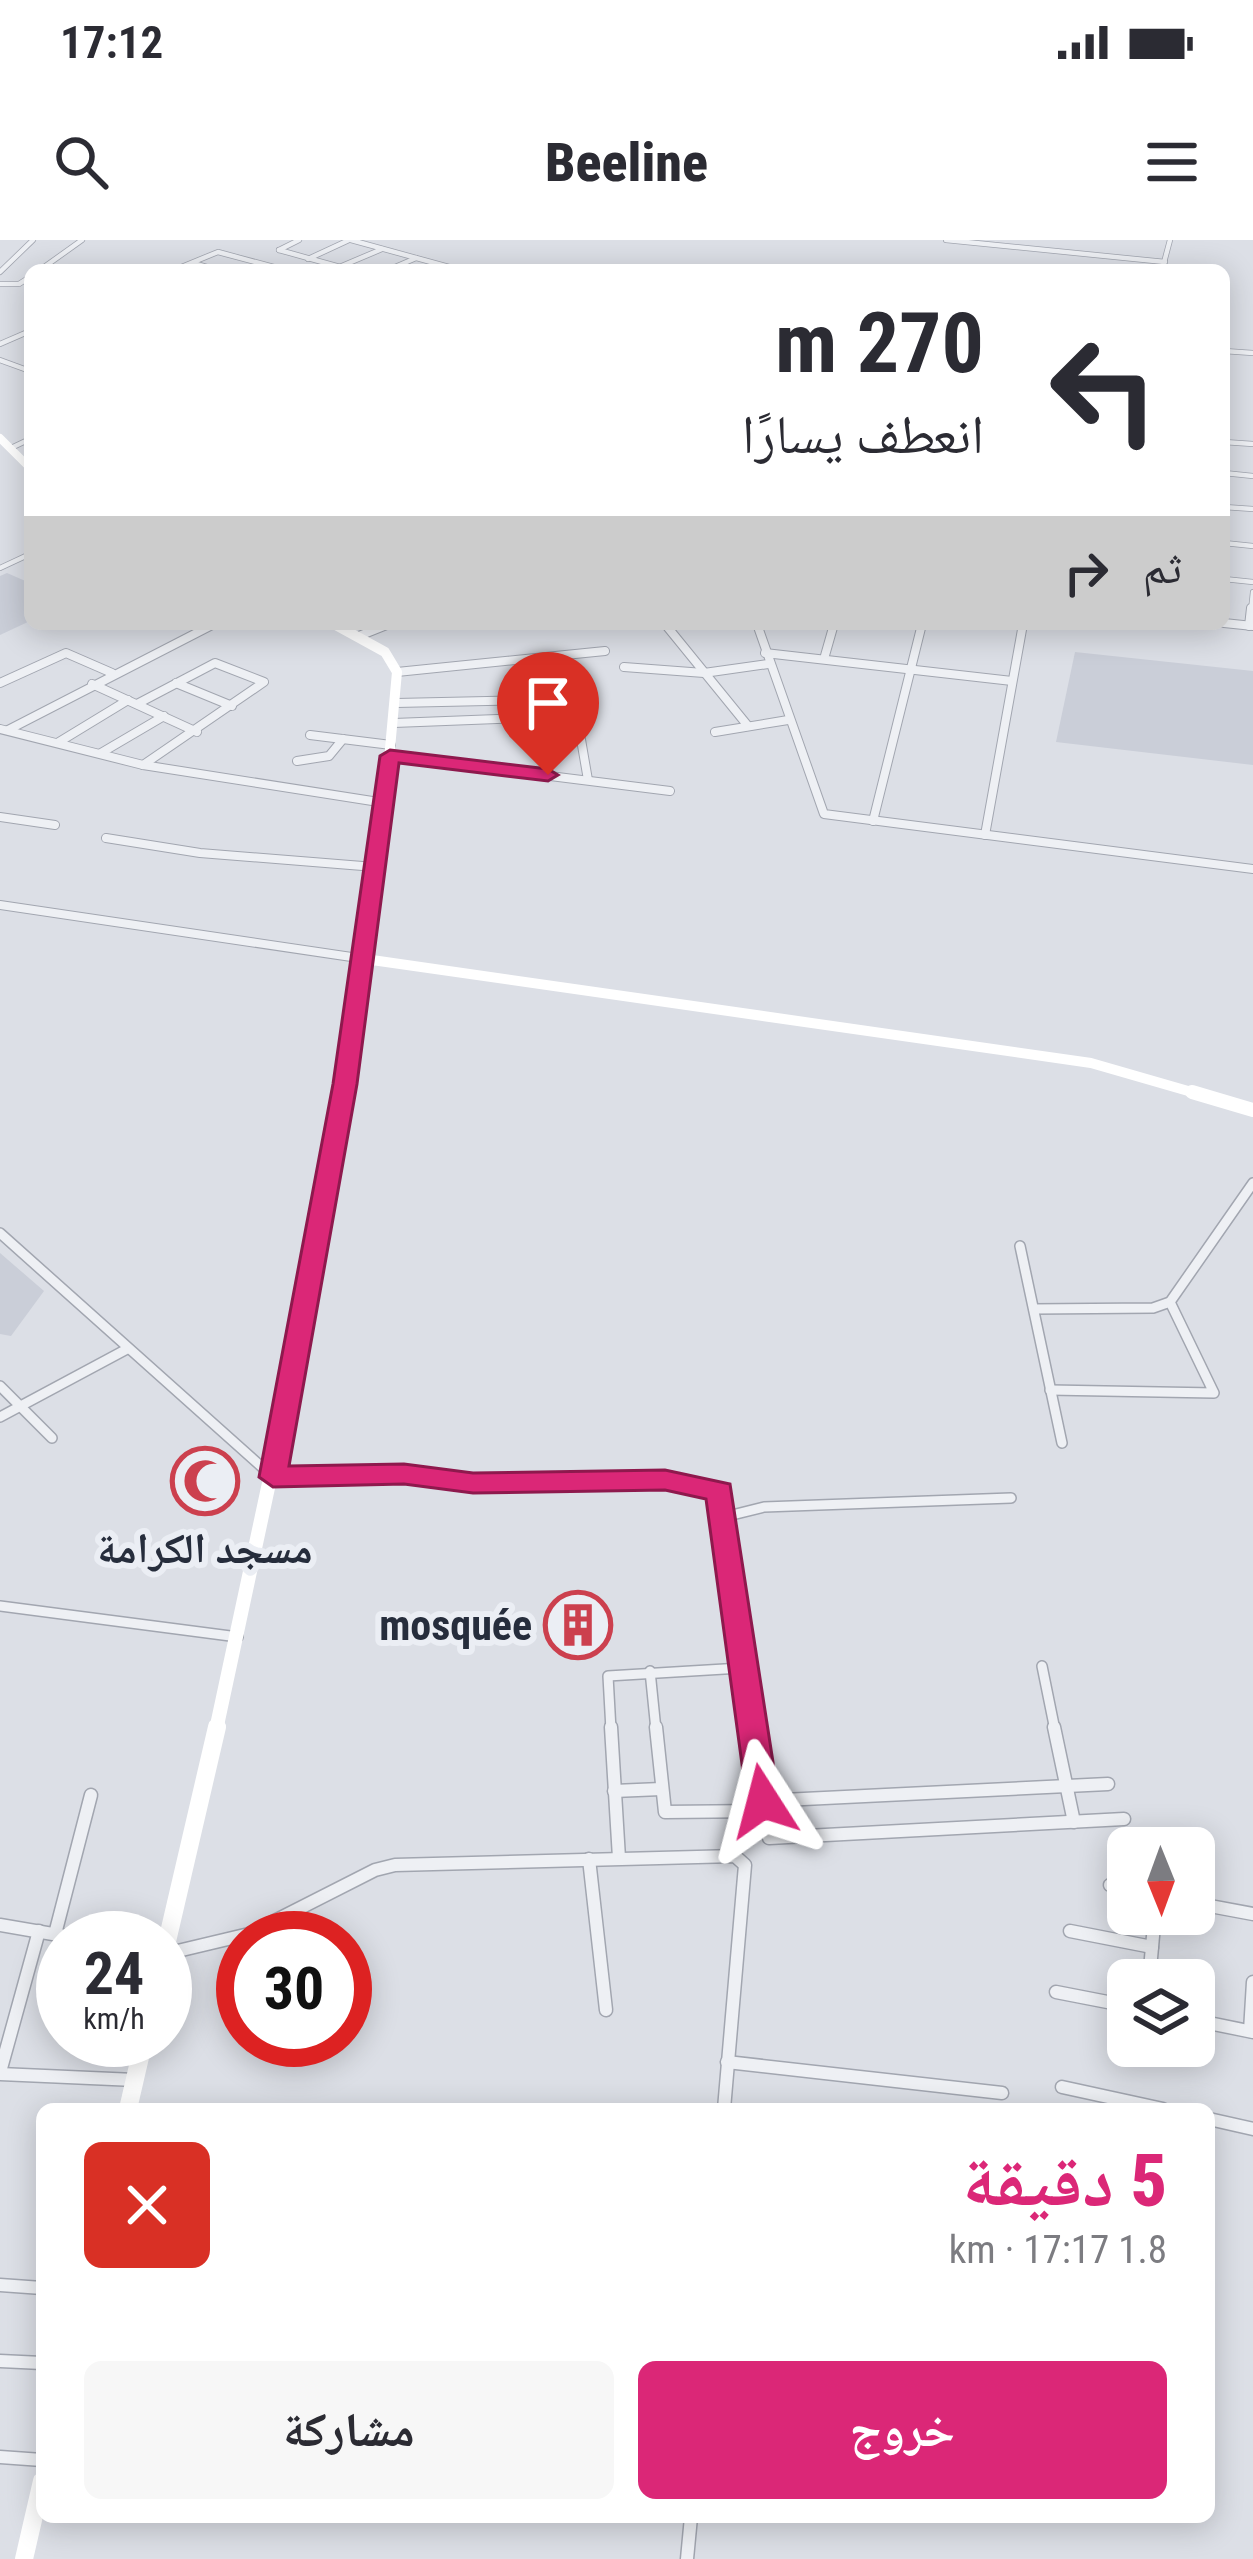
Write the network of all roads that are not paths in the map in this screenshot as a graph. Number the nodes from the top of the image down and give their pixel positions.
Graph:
1 (33, 240) edge
2 (82, 240) edge
3 (299, 240) edge
4 (350, 240) edge
5 (946, 240) edge
6 (1170, 240) edge
7 (382, 249) junction
8 (416, 258) junction
9 (308, 259) junction
10 (191, 262) junction
11 (1165, 262) joint
12 (48, 264) edge
13 (187, 264) edge
14 (198, 264) edge
15 (263, 264) edge
16 (327, 264) edge
17 (346, 264) edge
18 (402, 264) edge
19 (438, 264) edge
20 (0, 272) edge
21 (0, 438) edge
22 (24, 443) edge
23 (11, 448) junction
24 (24, 462) edge
25 (0, 557) edge
26 (24, 557) edge
27 (13, 562) junction
28 (0, 568) edge
29 (1253, 592) edge
30 (1251, 626) edge
31 (202, 630) edge
32 (346, 630) edge
33 (374, 630) edge
34 (670, 630) edge
35 (759, 630) edge
36 (832, 630) edge
37 (920, 630) edge
38 (1022, 630) edge
39 (359, 636) junction
40 (605, 651) dead end
41 (765, 653) junction
42 (824, 659) junction
43 (769, 664) junction
44 (624, 667) dead end
45 (910, 670) junction
46 (397, 672) junction
47 (112, 673) junction
48 (704, 673) junction
49 (570, 676) dead end
50 (518, 677) dead end
51 (1012, 681) junction
52 (0, 683) edge
53 (176, 683) junction
54 (91, 684) junction
55 (523, 699) junction
56 (572, 699) junction
57 (501, 701) junction
58 (133, 702) junction
59 (396, 703) junction
60 (232, 706) junction
61 (164, 716) junction
62 (577, 716) junction
63 (494, 719) junction
64 (788, 719) junction
65 (394, 723) junction
66 (748, 726) junction
67 (4, 730) edge
68 (197, 732) junction
69 (715, 732) dead end
70 (310, 735) dead end
71 (344, 739) junction
72 (58, 742) junction
73 (390, 751) junction
74 (101, 753) junction
75 (297, 761) dead end
76 (143, 765) junction
77 (588, 780) junction
78 (670, 791) dead end
79 (385, 802) junction
80 (0, 818) edge
81 (873, 821) junction
82 (55, 825) dead end
83 (985, 835) junction
84 (106, 838) dead end
85 (375, 867) junction
86 (1253, 869) edge
87 (0, 905) edge
88 (364, 958) junction
89 (1253, 1110) edge
90 (1253, 1183) edge
91 (0, 1233) edge
92 (1021, 1246) dead end
93 (1170, 1301) junction
94 (1034, 1309) junction
95 (128, 1349) junction
96 (0, 1385) edge
97 (1050, 1390) junction
98 (20, 1406) junction
99 (0, 1417) edge
100 (52, 1438) dead end
101 (1062, 1443) dead end
102 (273, 1477) junction
103 (1011, 1498) dead end
104 (724, 1516) junction
105 (0, 1606) edge
106 (238, 1637) junction
107 (1042, 1666) dead end
108 (741, 1668) junction
109 (650, 1671) junction
110 (1108, 1784) dead end
111 (1065, 1786) junction
112 (661, 1789) junction
113 (614, 1791) junction
114 (91, 1795) dead end
115 (763, 1806) junction
116 (1124, 1819) dead end
117 (1074, 1822) junction
118 (619, 1858) junction
119 (589, 1859) junction
120 (1215, 1907) edge
121 (61, 1911) edge
122 (175, 1911) edge
123 (1253, 1915) edge
124 (0, 1925) edge
125 (36, 1931) edge
126 (1070, 1931) dead end
127 (1153, 1935) edge
128 (36, 1942) edge
129 (1152, 1947) junction
130 (192, 1952) edge
131 (1151, 1959) edge
132 (1253, 1982) edge
133 (1056, 1992) dead end
134 (1107, 2002) edge
135 (606, 2010) dead end
136 (1215, 2024) edge
137 (1252, 2031) edge
138 (727, 2062) junction
139 (138, 2067) edge
140 (0, 2073) edge
141 (135, 2080) junction
142 (1063, 2087) dead end
143 (1002, 2093) dead end
144 (129, 2103) edge
145 (724, 2103) edge
146 (1136, 2103) edge
147 (1215, 2120) edge
148 (1253, 2128) edge
149 (0, 2285) edge
150 (36, 2288) edge
151 (0, 2360) edge
152 (36, 2363) edge
153 (0, 2457) edge
154 (36, 2459) edge
155 (36, 2506) edge
156 (690, 2523) edge
157 (23, 2559) edge
158 (687, 2559) edge

1 - 20 street
2 - 12 street
3 - 9 street
4 - 7 street
4 - 9 street
5 - 11 street
6 - 11 street
7 - 8 street
7 - 17 street
8 - 18 street
8 - 19 street
9 - 16 street
10 - 13 street
10 - 14 street
10 - 15 street
21 - 23 main road
22 - 23 street
23 - 24 main road
25 - 27 street
26 - 27 street
27 - 28 street
29 - 30 street
31 - 47 street
32 - 39 main road
33 - 39 street
34 - 48 street
35 - 41 street
36 - 42 street
37 - 45 street
38 - 51 street
39 - 46 main road
40 - 46 street
41 - 42 street
41 - 43 street
42 - 45 street
43 - 48 street
43 - 64 street
44 - 48 street
45 - 51 street
45 - 81 street
46 - 59 main road
47 - 52 street
47 - 54 street
48 - 66 street
49 - 56 street
50 - 55 street
51 - 83 street
53 - 58 street
53 - 60 street
53 - 60 street
54 - 58 street
54 - 67 street
55 - 56 street
55 - 57 street
56 - 62 street
57 - 59 street
57 - 63 street
58 - 61 street
58 - 72 street
59 - 65 main road
60 - 68 street
61 - 68 street
61 - 74 street
62 - 63 street
62 - 77 street
63 - 65 street
64 - 66 street
64 - 81 street
65 - 73 main road
66 - 69 street
67 - 72 street
68 - 76 street
70 - 71 street
71 - 73 street
71 - 75 street
72 - 74 street
73 - 77 street
73 - 79 main road
74 - 76 street
76 - 79 street
77 - 78 street
79 - 85 main road
80 - 82 street
81 - 83 street
83 - 86 street
84 - 85 street
85 - 88 main road
87 - 88 street
88 - 89 main road
88 - 102 main road
90 - 93 street
91 - 95 street
92 - 94 street
93 - 94 street
93 - 97 street
94 - 97 street
95 - 98 street
95 - 102 street
96 - 98 street
97 - 101 street
98 - 99 street
98 - 100 street
102 - 104 street
102 - 106 main road
103 - 104 street
104 - 108 street
105 - 106 street
106 - 122 main road
107 - 111 street
108 - 109 street
108 - 115 street
109 - 112 street
109 - 113 street
110 - 111 street
111 - 115 street
111 - 117 street
112 - 113 street
112 - 115 street
113 - 118 street
114 - 121 street
115 - 117 street
116 - 117 street
118 - 119 street
118 - 138 street
119 - 130 street
119 - 135 street
120 - 123 street
124 - 125 street
126 - 129 street
127 - 129 street
128 - 140 street
129 - 131 street
132 - 137 street
133 - 134 street
136 - 137 street
138 - 143 street
138 - 145 street
139 - 141 main road
140 - 141 street
141 - 144 main road
142 - 146 street
147 - 148 street
149 - 150 street
151 - 152 street
153 - 154 street
155 - 157 main road
156 - 158 street

